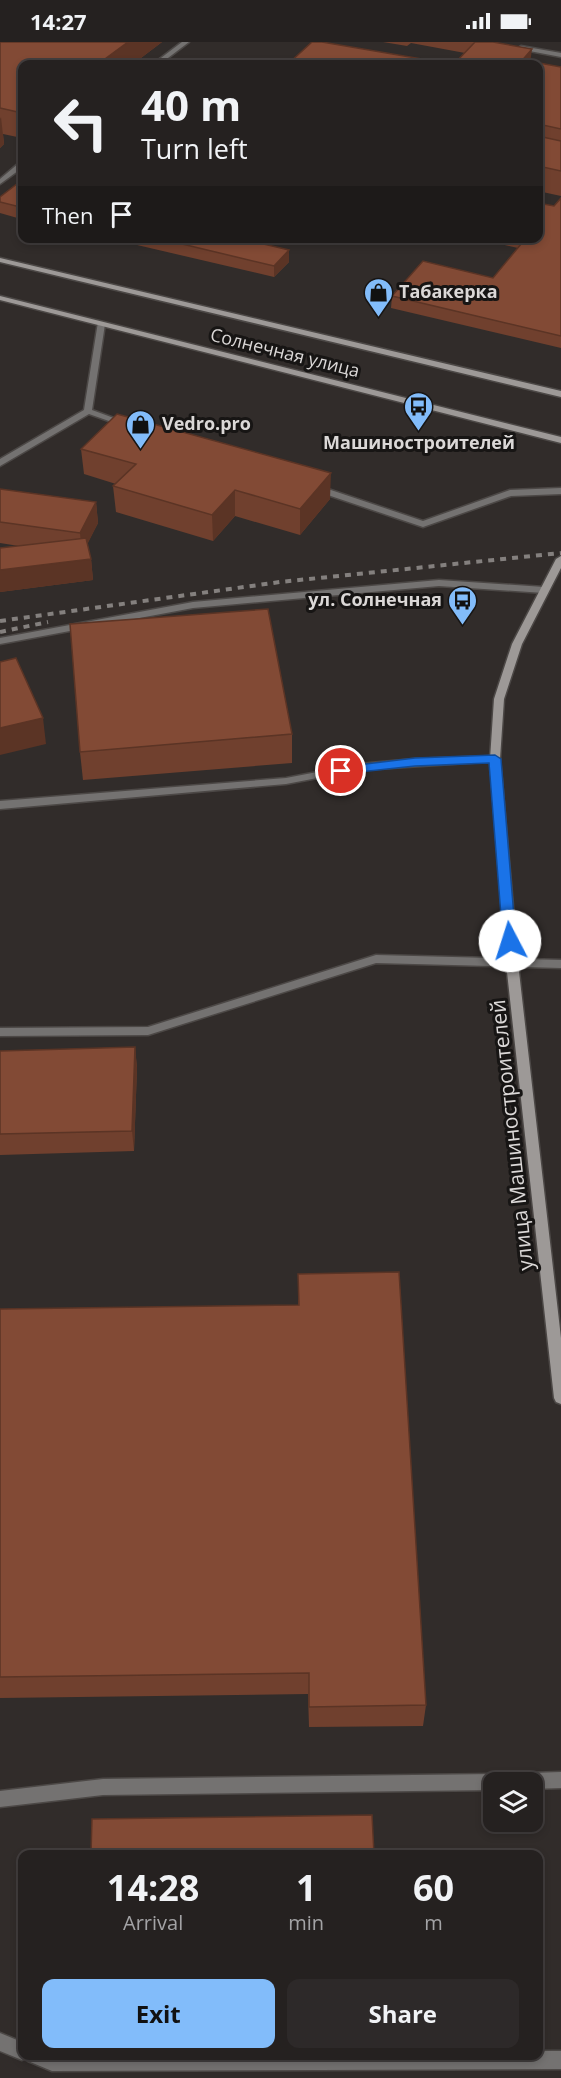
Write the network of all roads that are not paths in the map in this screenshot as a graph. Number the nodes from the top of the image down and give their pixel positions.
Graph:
1 (186, 42) edge
2 (521, 48) edge
3 (561, 54) edge
4 (161, 60) edge
5 (18, 168) edge
6 (0, 182) edge
7 (0, 260) edge
8 (0, 298) edge
9 (101, 324) junction
10 (561, 394) edge
11 (88, 411) junction
12 (133, 426) edge
13 (561, 440) edge
14 (0, 464) edge
15 (311, 487) edge
16 (561, 491) edge
17 (561, 559) edge
18 (544, 590) junction
19 (0, 641) edge
20 (495, 759) junction
21 (0, 805) edge
22 (512, 963) junction
23 (561, 964) edge
24 (0, 1032) edge
25 (561, 1398) edge
26 (561, 1780) edge
27 (543, 1781) edge
28 (483, 1782) edge
29 (0, 1799) edge
30 (0, 2042) edge
31 (18, 2049) edge
32 (47, 2060) edge
33 (561, 2060) edge

1 - 4 lane
2 - 3 lane
5 - 6 lane
7 - 10 main road, Солнечная улица
8 - 9 main road, Солнечная улица
9 - 11 lane
9 - 13 main road, Солнечная улица
11 - 12 lane
11 - 14 lane
15 - 16 lane
17 - 18 main road, улица Машиностроителей
18 - 19 lane
18 - 20 main road, улица Машиностроителей
20 - 21 lane
20 - 22 main road, улица Машиностроителей
22 - 23 lane
22 - 24 lane
22 - 25 main road, улица Машиностроителей
26 - 27 lane
28 - 29 lane
30 - 31 lane
32 - 33 lane

